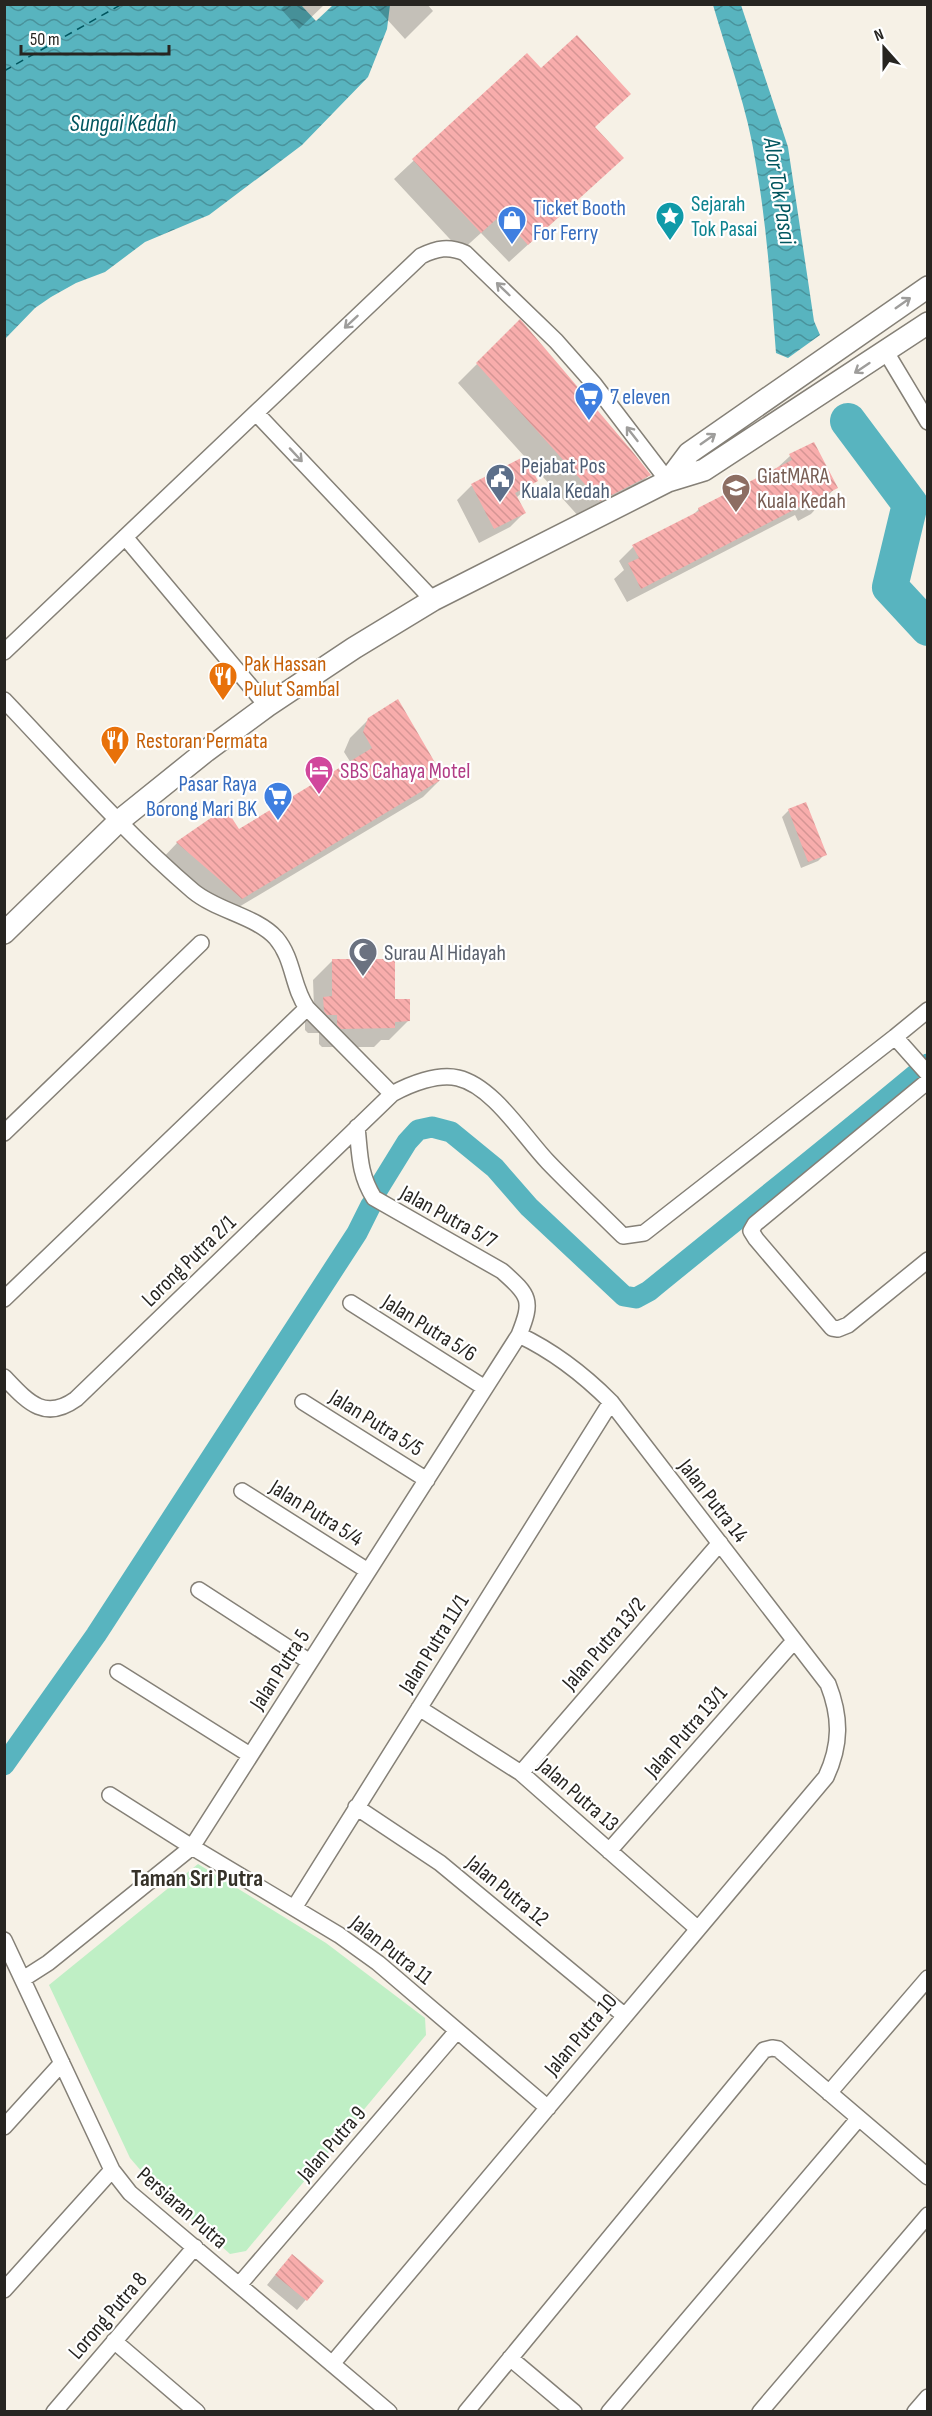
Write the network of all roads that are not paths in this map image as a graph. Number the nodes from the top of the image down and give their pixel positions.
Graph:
1 (927, 287) edge
2 (927, 323) edge
3 (886, 352) junction
4 (256, 413) junction
5 (927, 422) edge
6 (668, 481) junction
7 (125, 537) junction
8 (433, 600) junction
9 (4, 652) edge
10 (4, 700) edge
11 (267, 706) junction
12 (119, 821) junction
13 (4, 933) edge
14 (201, 943) dead end
15 (307, 1008) junction
16 (927, 1010) edge
17 (895, 1037) junction
18 (925, 1073) edge
19 (392, 1094) junction
20 (357, 1128) junction
21 (4, 1133) edge
22 (927, 1260) edge
23 (4, 1299) edge
24 (351, 1303) dead end
25 (519, 1335) junction
26 (4, 1377) edge
27 (485, 1388) junction
28 (303, 1402) dead end
29 (611, 1402) junction
30 (427, 1480) junction
31 (242, 1491) dead end
32 (720, 1543) junction
33 (368, 1571) junction
34 (199, 1590) dead end
35 (794, 1641) junction
36 (310, 1662) junction
37 (118, 1672) dead end
38 (419, 1708) junction
39 (839, 1722) joint
40 (250, 1755) junction
41 (521, 1773) junction
42 (110, 1795) dead end
43 (356, 1807) junction
44 (192, 1847) junction
45 (609, 1851) junction
46 (294, 1908) junction
47 (698, 1929) junction
48 (4, 1940) edge
49 (927, 1978) edge
50 (23, 1979) junction
51 (625, 2016) junction
52 (458, 2031) junction
53 (62, 2063) junction
54 (829, 2093) junction
55 (548, 2108) junction
56 (859, 2118) junction
57 (4, 2127) edge
58 (112, 2170) junction
59 (927, 2177) edge
60 (927, 2215) edge
61 (195, 2247) junction
62 (239, 2285) junction
63 (4, 2290) edge
64 (114, 2341) junction
65 (510, 2358) junction
66 (333, 2364) junction
67 (927, 2397) edge
68 (54, 2412) edge
69 (197, 2412) edge
70 (389, 2412) edge
71 (466, 2412) edge
72 (574, 2412) edge
73 (609, 2412) edge
74 (760, 2412) edge
75 (915, 2412) edge

6 -> 1 main road
2 - 3 main road
3 - 5 street
3 -> 6 main road
6 -> 4 street
4 - 7 street
4 -> 8 street
6 - 8 main road
7 - 9 street
7 - 11 street
8 - 11 main road
10 - 12 street
11 - 12 main road
12 - 13 main road
12 - 15 street
14 - 21 street
15 - 19 street
15 - 23 street
16 - 17 street
17 - 18 street
17 - 19 street
18 - 22 street
19 - 20 street, Lorong Putra 2/1
20 - 25 street, Jalan Putra 5/7
20 - 26 street, Lorong Putra 2/1
24 - 27 street, Jalan Putra 5/6
25 - 27 street, Jalan Putra 5
25 - 29 street, Jalan Putra 14
27 - 30 street, Jalan Putra 5
28 - 30 street, Jalan Putra 5/5
29 - 32 street, Jalan Putra 14
29 - 38 street, Jalan Putra 11/1
30 - 33 street, Jalan Putra 5
31 - 33 street, Jalan Putra 5/4
32 - 35 street, Jalan Putra 14
32 - 41 street, Jalan Putra 13/2
33 - 36 street, Jalan Putra 5
34 - 36 street
35 - 39 street, Jalan Putra 14
35 - 45 street, Jalan Putra 13/1
36 - 40 street, Jalan Putra 5
37 - 40 street
38 - 41 street, Jalan Putra 13
38 - 43 street, Jalan Putra 11/1
39 - 47 street, Jalan Putra 10
40 - 44 street, Jalan Putra 5
41 - 45 street, Jalan Putra 13
42 - 44 street, Jalan Putra 11
43 - 46 street, Jalan Putra 11/1
43 - 51 street, Jalan Putra 12
44 - 46 street, Jalan Putra 11
44 - 50 street, Jalan Putra 5
45 - 47 street, Jalan Putra 13
46 - 52 street, Jalan Putra 11
47 - 51 street, Jalan Putra 10
48 - 50 street, Persiaran Putra
49 - 54 street
50 - 53 street, Persiaran Putra
51 - 55 street, Jalan Putra 10
52 - 55 street, Jalan Putra 11
52 - 62 street, Jalan Putra 9
53 - 57 street
53 - 58 street, Persiaran Putra
54 - 56 street
54 - 65 street
55 - 66 street, Jalan Putra 10
56 - 59 street
56 - 73 street
58 - 61 street, Persiaran Putra
58 - 63 street
60 - 74 street
61 - 62 street, Persiaran Putra
61 - 64 street, Lorong Putra 8
62 - 66 street, Persiaran Putra
64 - 68 street, Lorong Putra 8
64 - 69 street
65 - 71 street
65 - 72 street
66 - 70 street, Persiaran Putra
67 - 75 street

